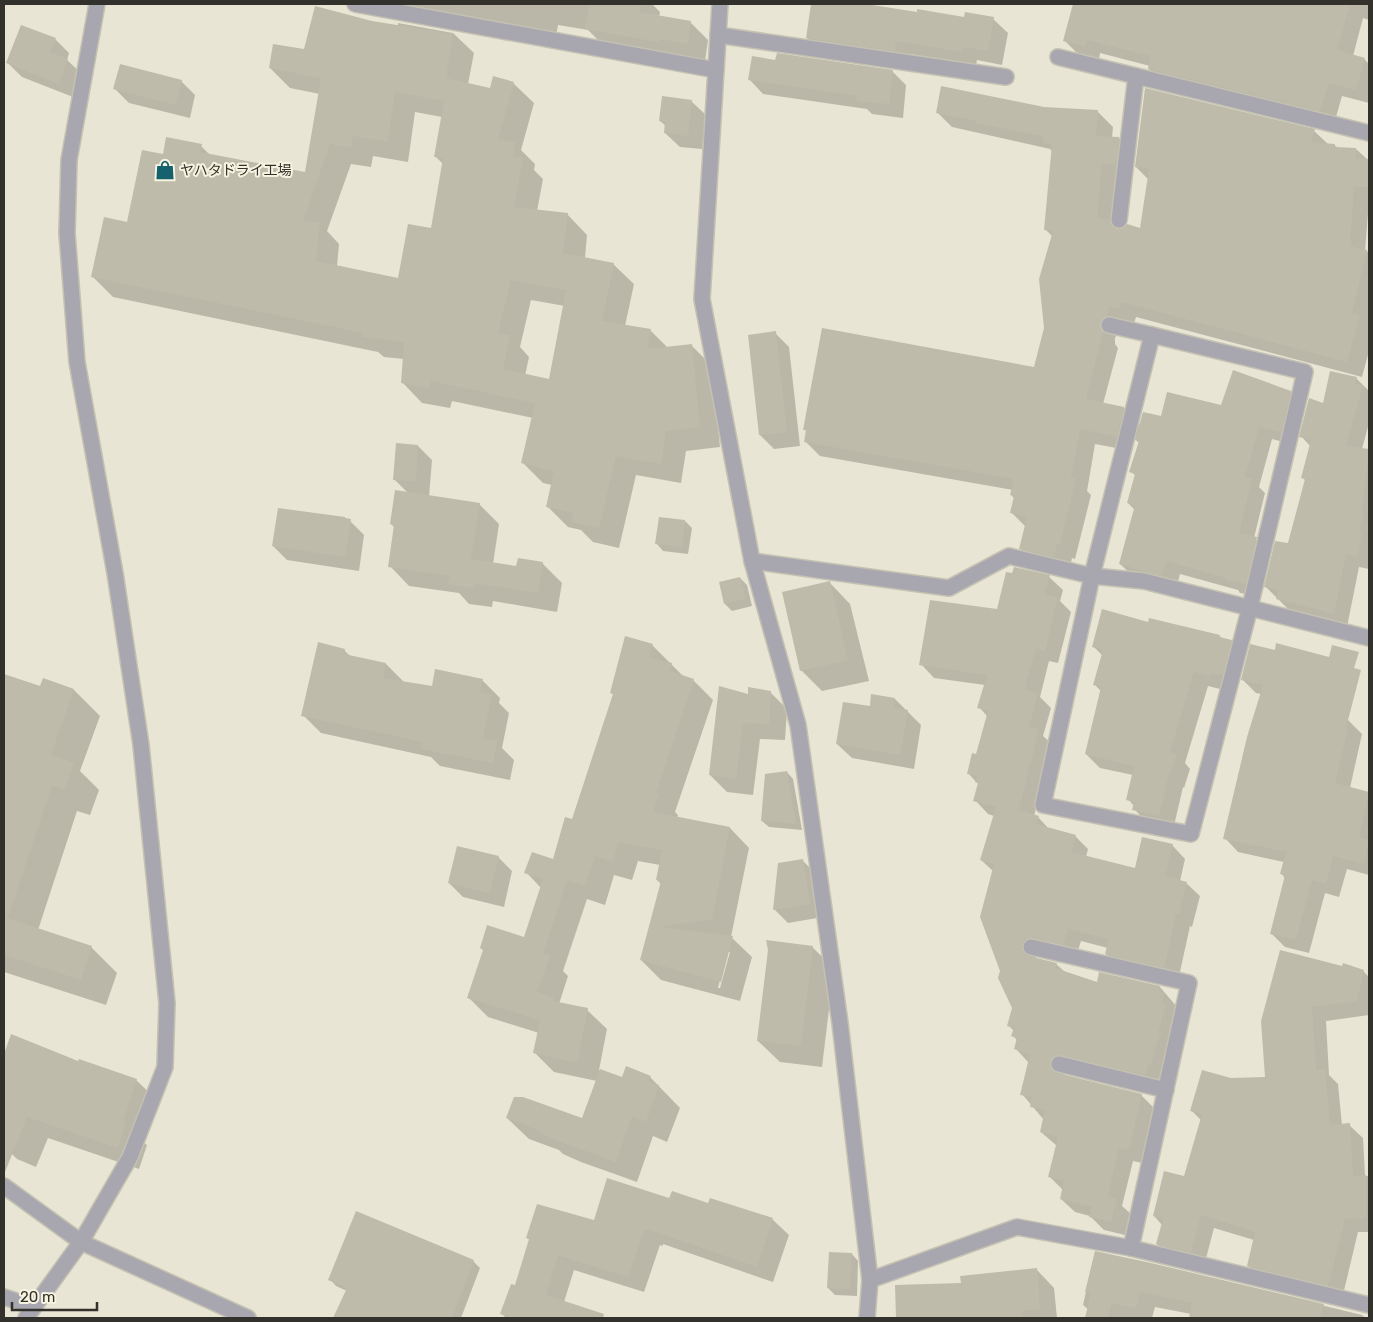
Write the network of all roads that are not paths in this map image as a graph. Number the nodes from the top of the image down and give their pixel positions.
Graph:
1 (97, 4) edge
2 (356, 4) edge
3 (720, 4) edge
4 (718, 35) junction
5 (1058, 58) dead end
6 (716, 70) junction
7 (1136, 76) junction
8 (1006, 77) dead end
9 (1369, 133) edge
10 (1119, 220) dead end
11 (1108, 324) dead end
12 (1152, 335) junction
13 (752, 561) junction
14 (1092, 576) junction
15 (1250, 607) junction
16 (1369, 638) edge
17 (1030, 947) dead end
18 (1059, 1064) dead end
19 (1166, 1090) junction
20 (4, 1186) edge
21 (82, 1242) junction
22 (1132, 1248) junction
23 (870, 1280) junction
24 (4, 1297) edge
25 (1369, 1305) edge
26 (30, 1313) edge
27 (248, 1318) edge
28 (867, 1318) edge

1 - 21 street
2 - 6 street
3 - 4 street
4 - 6 street
4 - 8 street
5 - 7 street
6 - 13 street
7 - 9 street
7 - 10 street
11 - 12 street
12 - 14 street
12 - 15 street
13 - 14 street
13 - 23 street
14 - 15 street
14 - 15 street
15 - 16 street
17 - 19 street
18 - 19 street
19 - 22 street
20 - 21 street
21 - 26 street
21 - 27 street
22 - 23 street
22 - 25 street
23 - 28 street
24 - 26 street

